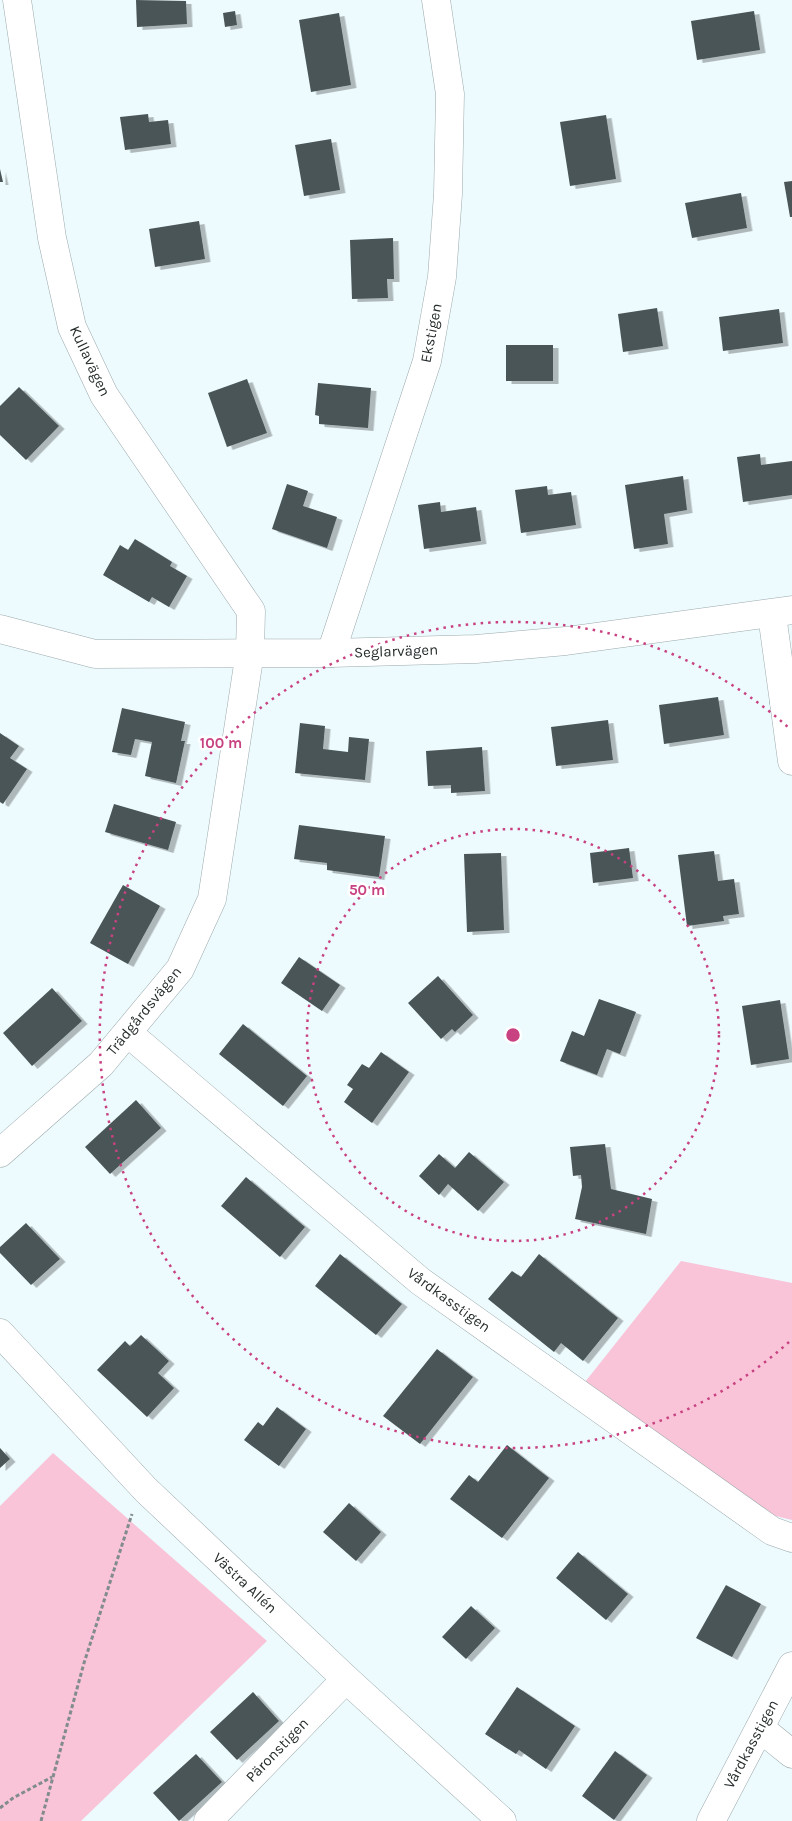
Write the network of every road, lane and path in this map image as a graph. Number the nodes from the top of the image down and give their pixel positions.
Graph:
1 (17, 0) edge
2 (436, 0) edge
3 (782, 613) edge
4 (0, 629) edge
5 (250, 652) junction
6 (331, 653) junction
7 (788, 704) edge
8 (792, 761) edge
9 (128, 1033) junction
10 (0, 1152) edge
11 (0, 1333) edge
12 (146, 1490) junction
13 (792, 1538) edge
14 (792, 1666) edge
15 (346, 1679) junction
16 (760, 1728) junction
17 (792, 1754) edge
18 (53, 1777) junction
19 (0, 1808) edge
20 (41, 1821) edge
21 (208, 1821) edge
22 (502, 1821) edge
23 (711, 1821) edge

1 - 5 street, Kullavägen
2 - 6 street, Ekstigen
3 - 6 street, Seglarvägen
3 - 7 street
4 - 5 street, Seglarvägen
5 - 6 street, Seglarvägen
5 - 9 street, Trädgårdsvägen
7 - 8 street
9 - 10 street, Trädgårdsvägen
9 - 13 street, Vårdkasstigen
11 - 12 street, Västra Allén
12 - 15 street, Västra Allén
12 - 18 path
14 - 16 street, Vårdkasstigen
15 - 21 street, Päronstigen
15 - 22 street, Västra Allén
16 - 17 street
16 - 23 street, Vårdkasstigen
18 - 19 path
18 - 20 path

